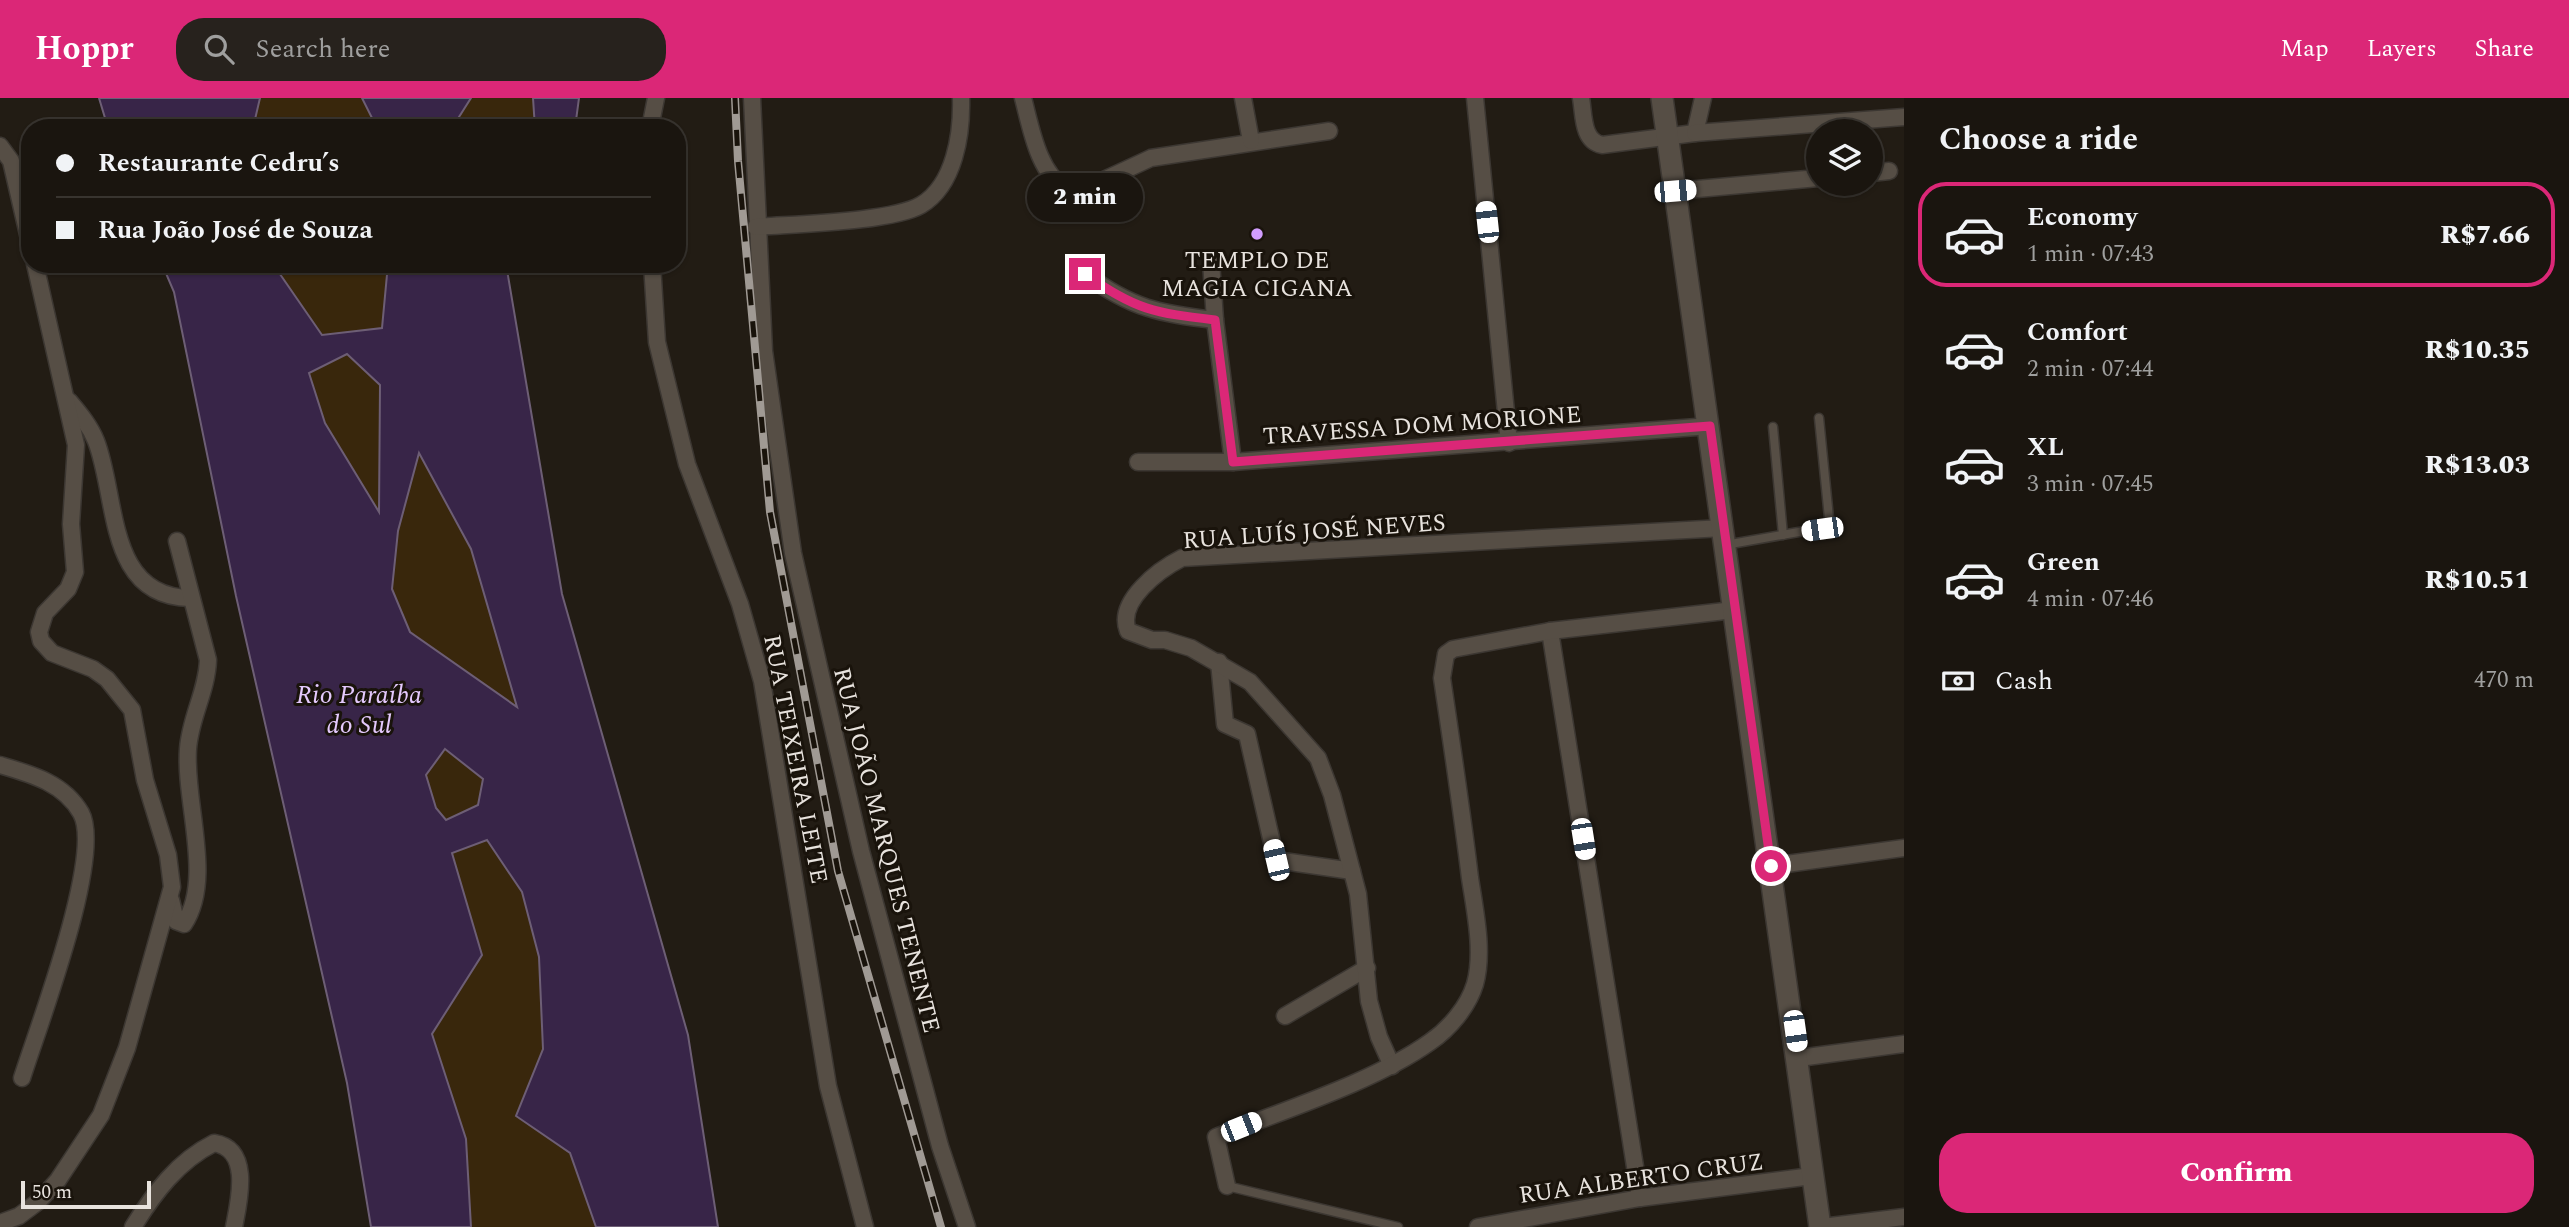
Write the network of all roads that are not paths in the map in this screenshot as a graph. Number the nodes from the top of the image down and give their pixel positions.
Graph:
1 (656, 98) edge
2 (752, 98) edge
3 (961, 98) edge
4 (1023, 98) edge
5 (1243, 98) edge
6 (1475, 98) edge
7 (1581, 98) edge
8 (1662, 98) edge
9 (1703, 98) edge
10 (1904, 117) edge
11 (652, 119) edge
12 (1329, 131) dead end
13 (1695, 133) junction
14 (1667, 136) junction
15 (1251, 141) junction
16 (0, 146) edge
17 (1889, 171) dead end
18 (1883, 172) edge
19 (1806, 179) edge
20 (1675, 191) junction
21 (21, 204) edge
22 (756, 227) junction
23 (1212, 261) dead end
24 (37, 273) edge
25 (653, 273) edge
26 (1085, 274) dead end
27 (1215, 320) junction
28 (68, 400) junction
29 (1819, 418) dead end
30 (1710, 426) junction
31 (1773, 427) dead end
32 (1509, 443) junction
33 (1138, 462) dead end
34 (1233, 462) junction
35 (1783, 535) junction
36 (1724, 536) junction
37 (177, 541) dead end
38 (190, 598) junction
39 (1734, 610) junction
40 (1550, 631) junction
41 (1219, 662) junction
42 (0, 765) edge
43 (1904, 848) edge
44 (1771, 866) junction
45 (1352, 872) junction
46 (171, 900) junction
47 (1367, 968) junction
48 (1285, 1016) dead end
49 (1904, 1044) edge
50 (1799, 1058) junction
51 (1392, 1066) junction
52 (22, 1078) dead end
53 (1812, 1176) junction
54 (1227, 1186) joint
55 (1640, 1198) junction
56 (1904, 1217) edge
57 (0, 1223) edge
58 (133, 1227) edge
59 (234, 1227) edge
60 (865, 1227) edge
61 (967, 1227) edge
62 (1398, 1227) edge
63 (1478, 1227) edge
64 (1821, 1227) edge

1 - 11 street
2 - 22 street, RUA JOÃO MARQUES TENENTE
3 - 22 street
4 - 15 street
5 - 15 street
6 - 32 street
7 - 14 street
8 - 14 street
9 - 13 street
10 - 13 street
12 - 15 street
13 - 14 street
14 - 20 street
16 - 21 street
17 - 18 street
19 - 20 street
20 - 30 street
22 - 61 street, RUA JOÃO MARQUES TENENTE
23 - 27 street
24 - 28 street
25 - 60 street, RUA TEIXEIRA LEITE
26 - 27 street
27 - 34 street
28 - 38 street
28 - 46 street
29 - 35 lane
30 - 32 street, TRAVESSA DOM MORIONE
30 - 36 street
31 - 35 lane
32 - 34 street, TRAVESSA DOM MORIONE
33 - 34 street, TRAVESSA DOM MORIONE
35 - 36 lane
36 - 39 street
36 - 41 street, RUA LUÍS JOSÉ NEVES
37 - 38 street
38 - 46 street
39 - 40 street
39 - 44 street
40 - 51 street
40 - 55 street
41 - 45 street, RUA LUÍS JOSÉ NEVES
41 - 45 street
42 - 52 street
43 - 44 street
44 - 50 street
45 - 47 street, RUA LUÍS JOSÉ NEVES
46 - 57 street
47 - 48 street
47 - 51 street, RUA LUÍS JOSÉ NEVES
49 - 50 street
50 - 53 street
51 - 54 street
53 - 55 street, RUA ALBERTO CRUZ
53 - 64 street
54 - 62 lane
55 - 63 street, RUA ALBERTO CRUZ
56 - 64 street
58 - 59 street

